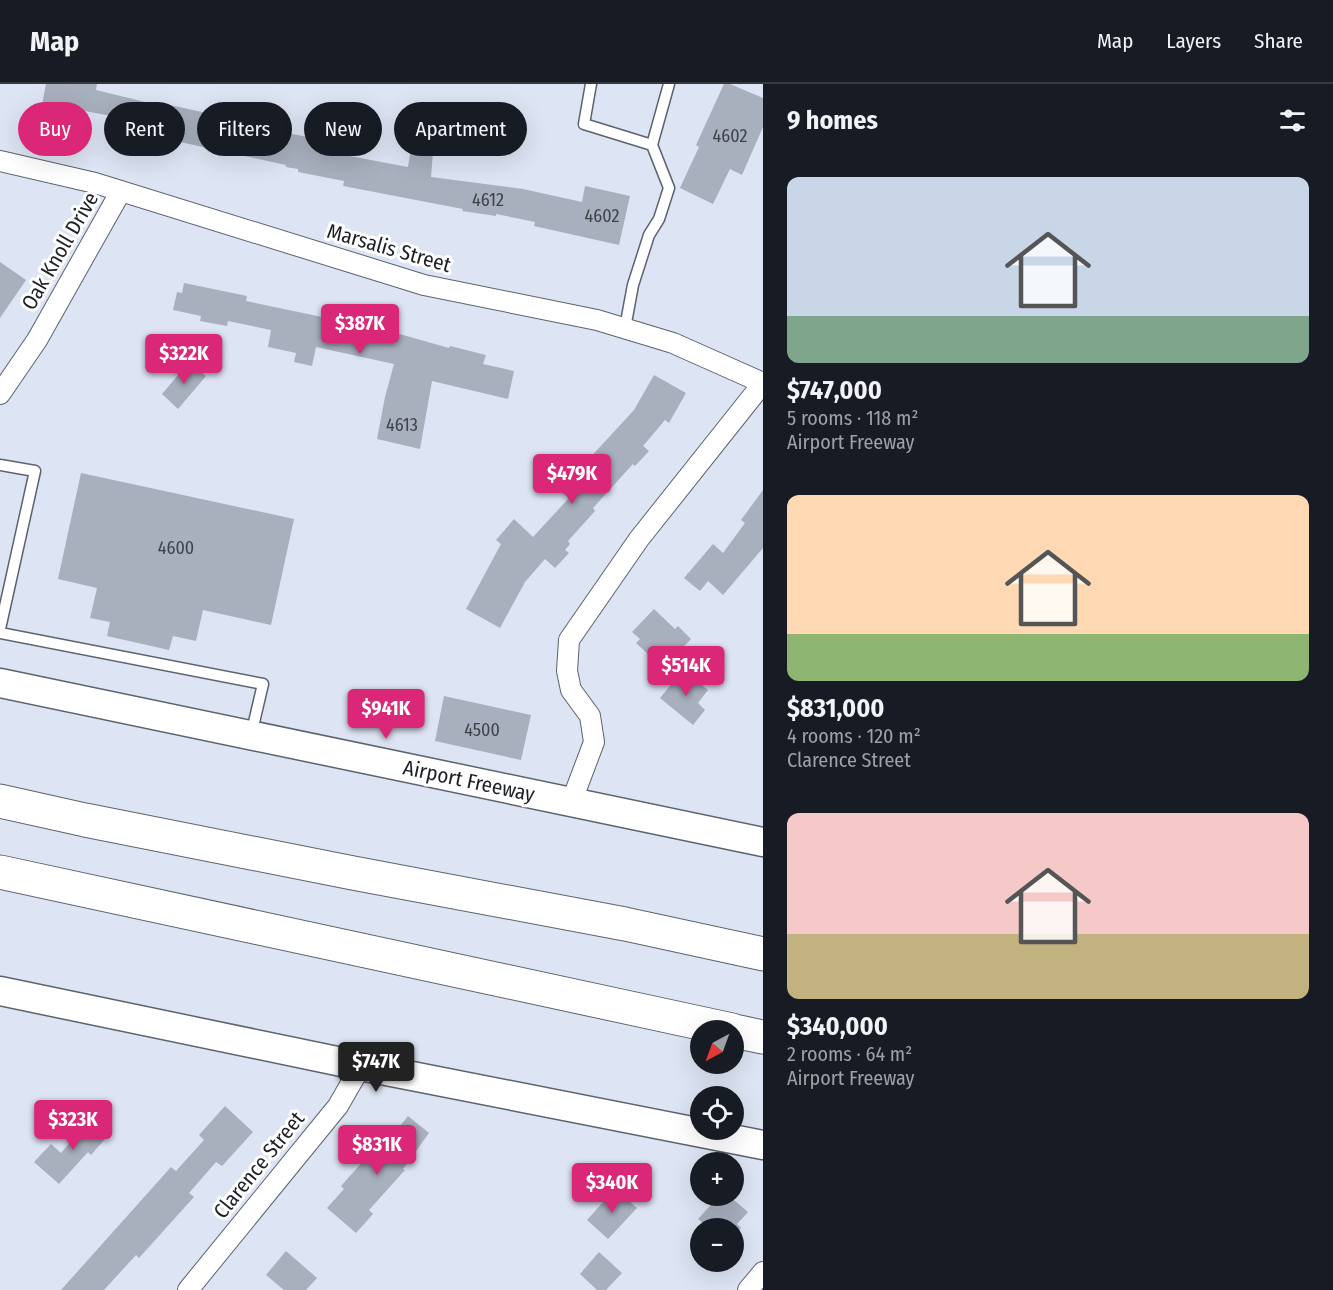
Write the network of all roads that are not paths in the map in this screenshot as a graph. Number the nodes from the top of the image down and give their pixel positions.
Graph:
1 (591, 84) edge
2 (669, 84) edge
3 (652, 145) junction
4 (0, 161) edge
5 (121, 191) junction
6 (625, 328) junction
7 (763, 383) edge
8 (0, 394) edge
9 (0, 465) edge
10 (0, 631) edge
11 (0, 683) edge
12 (251, 736) junction
13 (0, 780) edge
14 (0, 801) edge
15 (571, 803) junction
16 (763, 842) edge
17 (354, 873) junction
18 (6, 876) edge
19 (763, 954) edge
20 (0, 991) edge
21 (585, 999) junction
22 (690, 1022) edge
23 (744, 1033) edge
24 (763, 1037) edge
25 (690, 1041) edge
26 (744, 1051) edge
27 (763, 1055) edge
28 (361, 1066) junction
29 (763, 1145) edge
30 (763, 1272) edge
31 (188, 1290) edge
32 (748, 1290) edge

1 - 3 lane
2 - 3 lane
3 - 6 lane
4 - 5 street, Marsalis Street
5 - 6 street, Marsalis Street
5 - 8 street, Oak Knoll Drive
6 - 7 street, Marsalis Street
7 - 15 street
9 - 10 lane
10 - 12 lane
11 - 12 main road, Airport Freeway
12 - 15 main road, Airport Freeway
13 - 17 highway
14 - 17 highway
15 - 16 main road, Airport Freeway
17 - 19 highway
18 - 21 highway
20 - 28 main road
21 - 22 highway
21 - 25 highway
23 - 24 highway
26 - 27 highway
28 - 29 main road
28 - 31 street, Clarence Street
30 - 32 street

